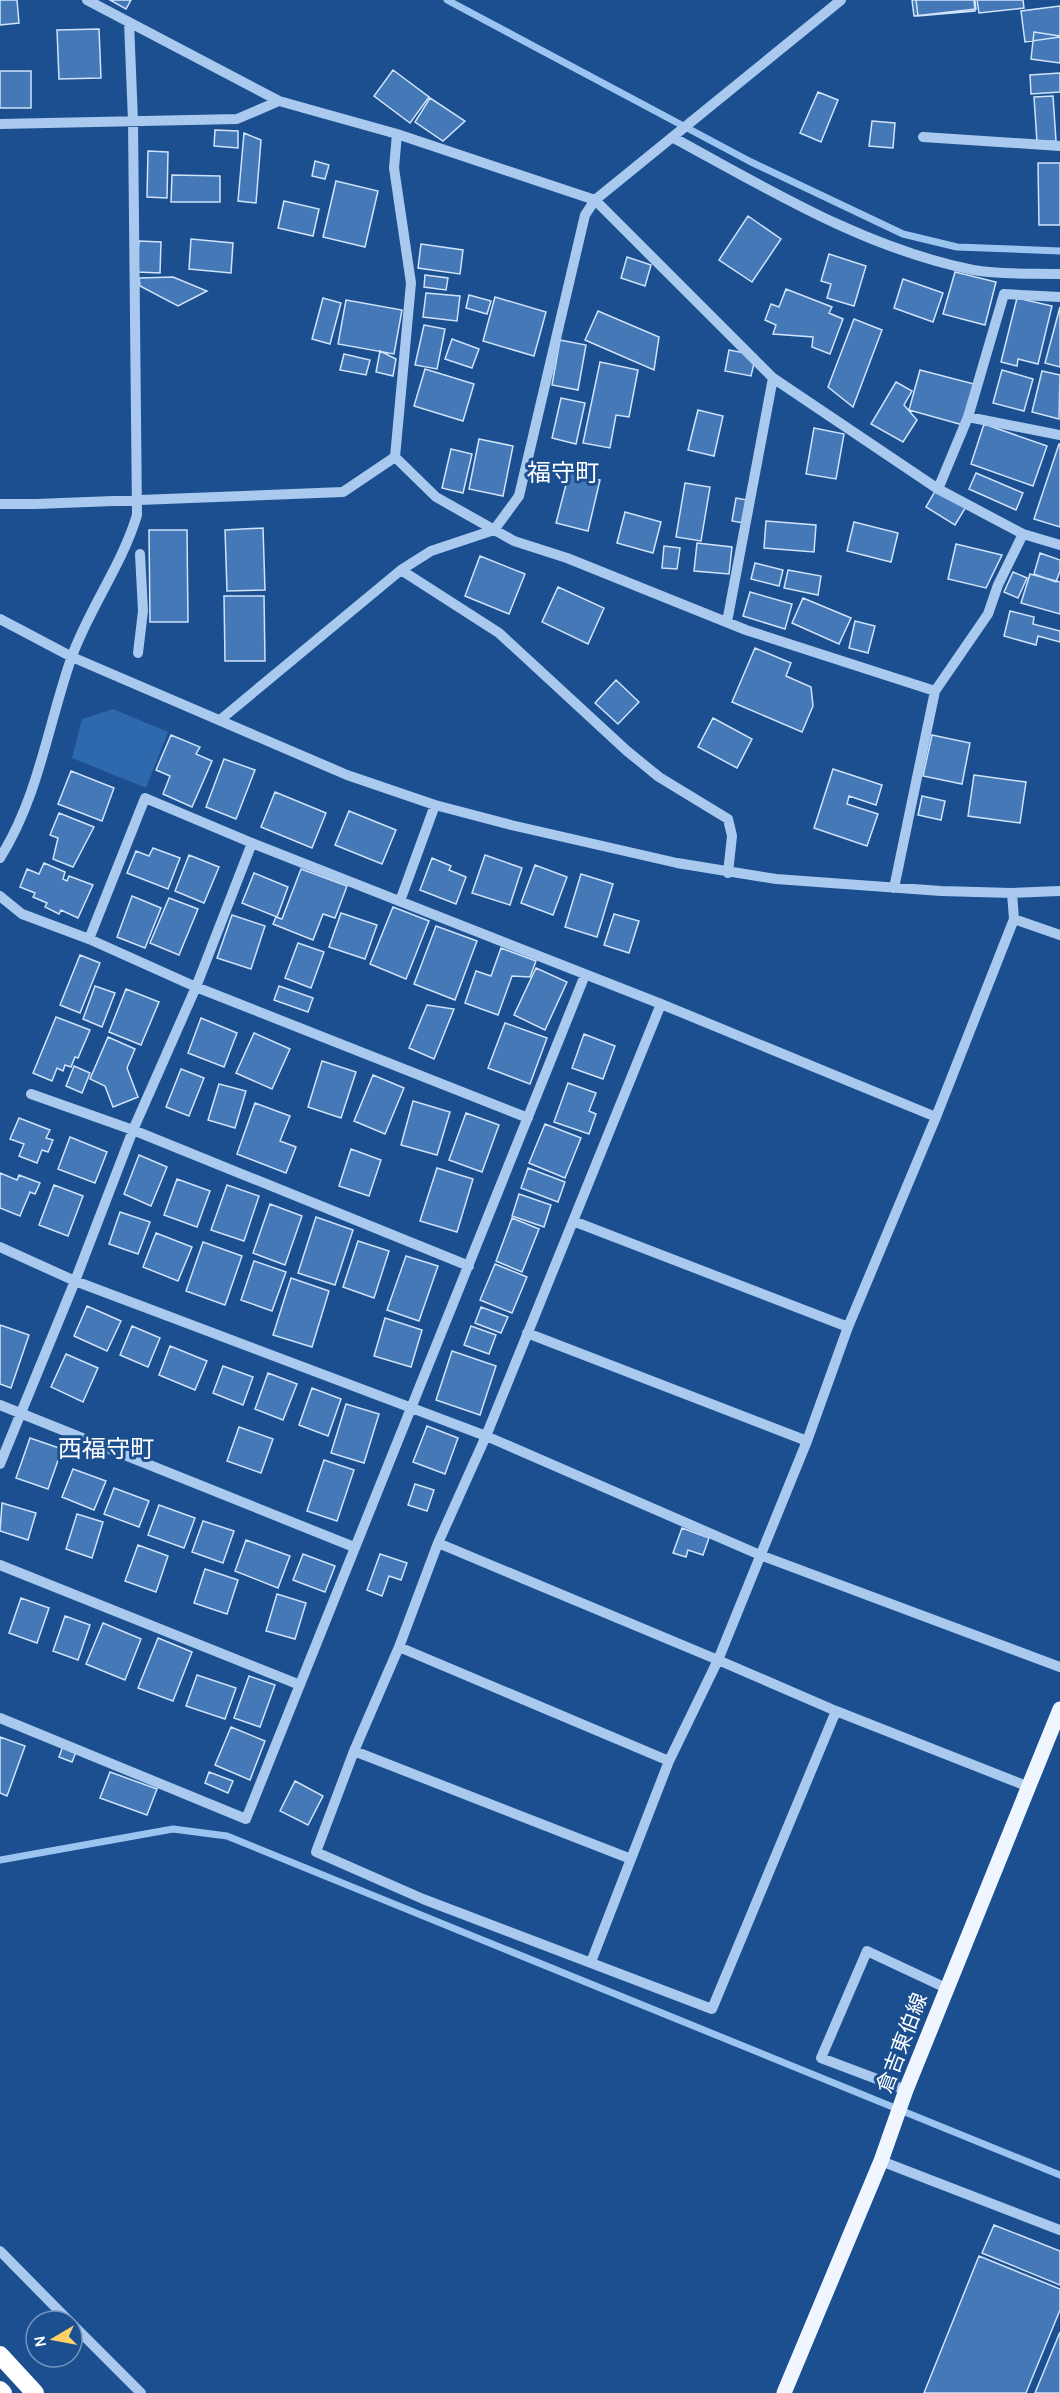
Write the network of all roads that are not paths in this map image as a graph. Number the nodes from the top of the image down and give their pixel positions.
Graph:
1 (87, 0) edge
2 (841, 0) edge
3 (129, 22) junction
4 (279, 101) junction
5 (133, 121) junction
6 (0, 124) edge
7 (397, 134) junction
8 (672, 137) junction
9 (923, 137) dead end
10 (1060, 146) edge
11 (595, 200) junction
12 (1060, 274) edge
13 (1060, 297) edge
14 (773, 378) junction
15 (968, 417) junction
16 (1060, 435) edge
17 (395, 457) junction
18 (938, 489) junction
19 (138, 500) junction
20 (0, 504) edge
21 (494, 530) junction
22 (1023, 534) junction
23 (1060, 545) edge
24 (140, 554) dead end
25 (401, 570) junction
26 (0, 619) edge
27 (727, 622) junction
28 (138, 653) dead end
29 (72, 657) junction
30 (935, 691) junction
31 (220, 720) junction
32 (435, 805) junction
33 (252, 843) junction
34 (0, 858) edge
35 (728, 873) junction
36 (894, 888) junction
37 (1060, 891) edge
38 (1012, 893) junction
39 (0, 896) edge
40 (400, 901) junction
41 (1014, 919) junction
42 (1060, 934) edge
43 (88, 939) junction
44 (585, 975) junction
45 (196, 987) junction
46 (661, 1004) junction
47 (31, 1094) dead end
48 (936, 1116) junction
49 (528, 1118) junction
50 (133, 1130) junction
51 (573, 1221) junction
52 (0, 1247) edge
53 (469, 1266) junction
54 (75, 1281) junction
55 (848, 1327) junction
56 (527, 1334) junction
57 (0, 1405) edge
58 (410, 1406) junction
59 (22, 1413) junction
60 (486, 1436) junction
61 (807, 1441) junction
62 (0, 1464) edge
63 (438, 1544) junction
64 (354, 1547) junction
65 (760, 1555) junction
66 (0, 1564) edge
67 (399, 1647) junction
68 (718, 1660) junction
69 (1060, 1667) edge
70 (300, 1685) junction
71 (1060, 1709) edge
72 (836, 1711) junction
73 (0, 1718) edge
74 (354, 1751) junction
75 (669, 1761) junction
76 (1029, 1787) junction
77 (631, 1859) junction
78 (591, 1962) junction
79 (946, 1988) junction
80 (906, 2090) junction
81 (880, 2161) junction
82 (1060, 2230) edge
83 (0, 2251) edge
84 (57, 2309) edge
85 (84, 2336) edge
86 (0, 2355) edge
87 (34, 2393) edge
88 (141, 2393) edge
89 (784, 2393) edge

1 - 3 street
2 - 8 street
3 - 4 street
3 - 5 street
4 - 5 street
4 - 7 street
5 - 6 street
5 - 19 street
7 - 11 street
7 - 17 street
8 - 11 street
8 - 12 street
9 - 10 street
11 - 14 street
11 - 21 street
13 - 15 street
14 - 18 street
14 - 27 street
15 - 16 street
15 - 18 street
17 - 19 street
17 - 21 street
18 - 22 street
19 - 20 street
19 - 29 street
21 - 25 street
21 - 27 street
22 - 23 street
22 - 30 street
24 - 28 street
25 - 31 street
25 - 35 street
26 - 29 street
27 - 30 street
29 - 31 street
29 - 34 street
30 - 36 street
31 - 32 street
32 - 35 street
32 - 40 street
33 - 40 street
33 - 43 street
33 - 45 street
35 - 36 street
36 - 38 street
37 - 38 street
38 - 41 street
39 - 43 street
40 - 44 street
41 - 42 street
41 - 48 street
43 - 45 street
44 - 46 street
44 - 49 street
45 - 49 street
45 - 50 street
46 - 48 street
46 - 51 street
47 - 50 street
48 - 55 street
49 - 53 street
50 - 53 street
50 - 54 street
51 - 55 street
51 - 56 street
52 - 54 street
53 - 58 street
54 - 58 street
54 - 59 street
55 - 61 street
56 - 60 street
56 - 61 street
57 - 59 street
58 - 60 street
58 - 64 street
59 - 62 street
59 - 64 street
60 - 63 street
60 - 65 street
61 - 65 street
63 - 67 street
63 - 68 street
64 - 70 street
65 - 68 street
65 - 69 street
66 - 70 street
67 - 74 street
67 - 75 street
68 - 72 street
68 - 75 street
70 - 73 street
71 - 76 main road, 倉吉東伯線
72 - 76 street
72 - 78 street
74 - 77 street
74 - 78 street
75 - 77 street
76 - 79 main road, 倉吉東伯線
77 - 78 street
79 - 80 main road, 倉吉東伯線
79 - 80 street
80 - 81 main road, 倉吉東伯線
81 - 82 street
81 - 89 main road, 倉吉東伯線
83 - 84 street
85 - 88 street
86 - 87 highway

